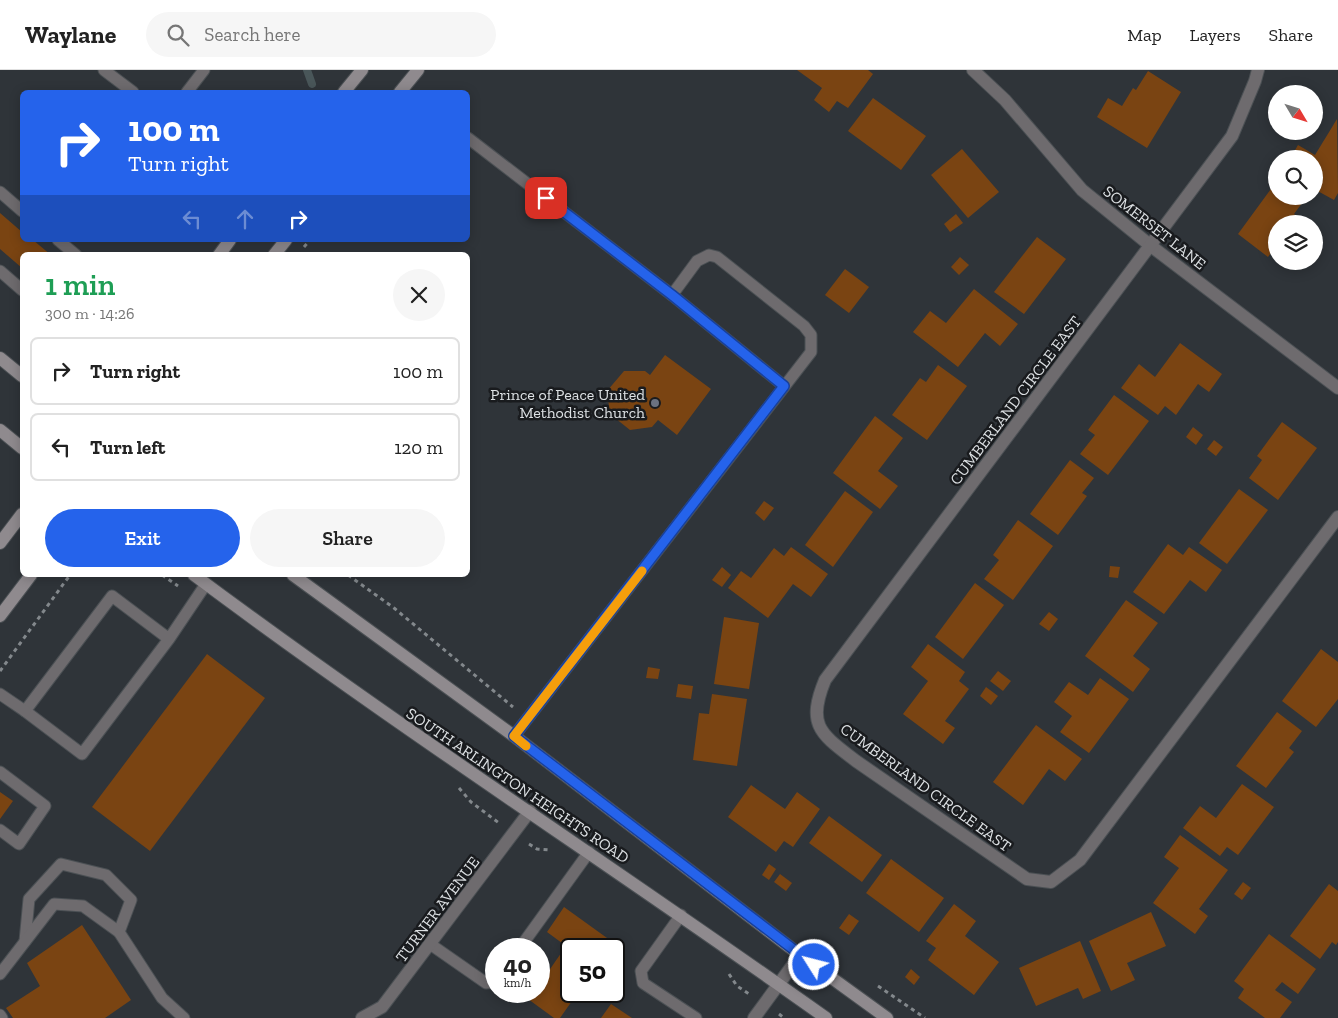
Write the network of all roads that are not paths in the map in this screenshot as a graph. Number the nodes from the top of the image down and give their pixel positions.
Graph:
1 (104, 70) edge
2 (204, 70) edge
3 (362, 70) edge
4 (418, 70) edge
5 (973, 70) edge
6 (1258, 70) edge
7 (130, 90) edge
8 (189, 90) edge
9 (346, 90) edge
10 (404, 90) edge
11 (470, 140) edge
12 (0, 192) edge
13 (20, 209) edge
14 (60, 242) edge
15 (284, 242) edge
16 (1151, 246) junction
17 (72, 252) edge
18 (276, 252) edge
19 (0, 271) edge
20 (20, 288) edge
21 (672, 295) junction
22 (0, 358) edge
23 (20, 374) edge
24 (784, 386) junction
25 (1338, 388) edge
26 (0, 430) edge
27 (20, 446) edge
28 (20, 517) edge
29 (1338, 517) edge
30 (0, 543) edge
31 (29, 577) edge
32 (197, 577) edge
33 (296, 577) edge
34 (206, 584) junction
35 (0, 616) edge
36 (169, 639) junction
37 (0, 694) edge
38 (25, 711) junction
39 (514, 736) junction
40 (0, 772) edge
41 (530, 812) junction
42 (0, 830) edge
43 (589, 852) junction
44 (681, 915) junction
45 (119, 932) junction
46 (528, 938) edge
47 (25, 942) junction
48 (430, 944) junction
49 (800, 955) junction
50 (0, 974) edge
51 (485, 982) edge
52 (779, 983) junction
53 (0, 1015) edge
54 (2, 1018) edge
55 (184, 1018) edge
56 (362, 1018) edge
57 (696, 1018) edge
58 (754, 1018) edge
59 (826, 1018) edge
60 (887, 1018) edge

1 - 7 lane
2 - 8 lane
3 - 9 main road
4 - 10 main road
5 - 16 street, SOMERSET LANE
6 - 16 street, CUMBERLAND CIRCLE EAST
11 - 21 lane
12 - 13 lane
14 - 17 lane
15 - 18 main road
16 - 25 street, SOMERSET LANE
16 - 29 street, CUMBERLAND CIRCLE EAST
19 - 20 lane
21 - 24 lane
21 - 24 lane
22 - 23 main road
24 - 39 lane
26 - 27 main road
28 - 30 main road
31 - 35 main road
32 - 34 main road, SOUTH ARLINGTON HEIGHTS ROAD
33 - 39 main road, SOUTH ARLINGTON HEIGHTS ROAD
34 - 36 lane
34 - 41 main road, SOUTH ARLINGTON HEIGHTS ROAD
36 - 38 lane
36 - 38 lane
37 - 38 lane
39 - 49 main road, SOUTH ARLINGTON HEIGHTS ROAD
40 - 42 lane
41 - 43 main road, SOUTH ARLINGTON HEIGHTS ROAD
41 - 48 street, TURNER AVENUE
43 - 44 main road, SOUTH ARLINGTON HEIGHTS ROAD
43 - 46 lane
44 - 52 main road, SOUTH ARLINGTON HEIGHTS ROAD
44 - 57 lane
45 - 47 lane
45 - 47 lane
45 - 55 lane
47 - 50 lane
48 - 51 lane
48 - 56 street, TURNER AVENUE
49 - 52 street
49 - 60 main road, SOUTH ARLINGTON HEIGHTS ROAD
52 - 58 street
52 - 59 main road, SOUTH ARLINGTON HEIGHTS ROAD
53 - 54 lane

